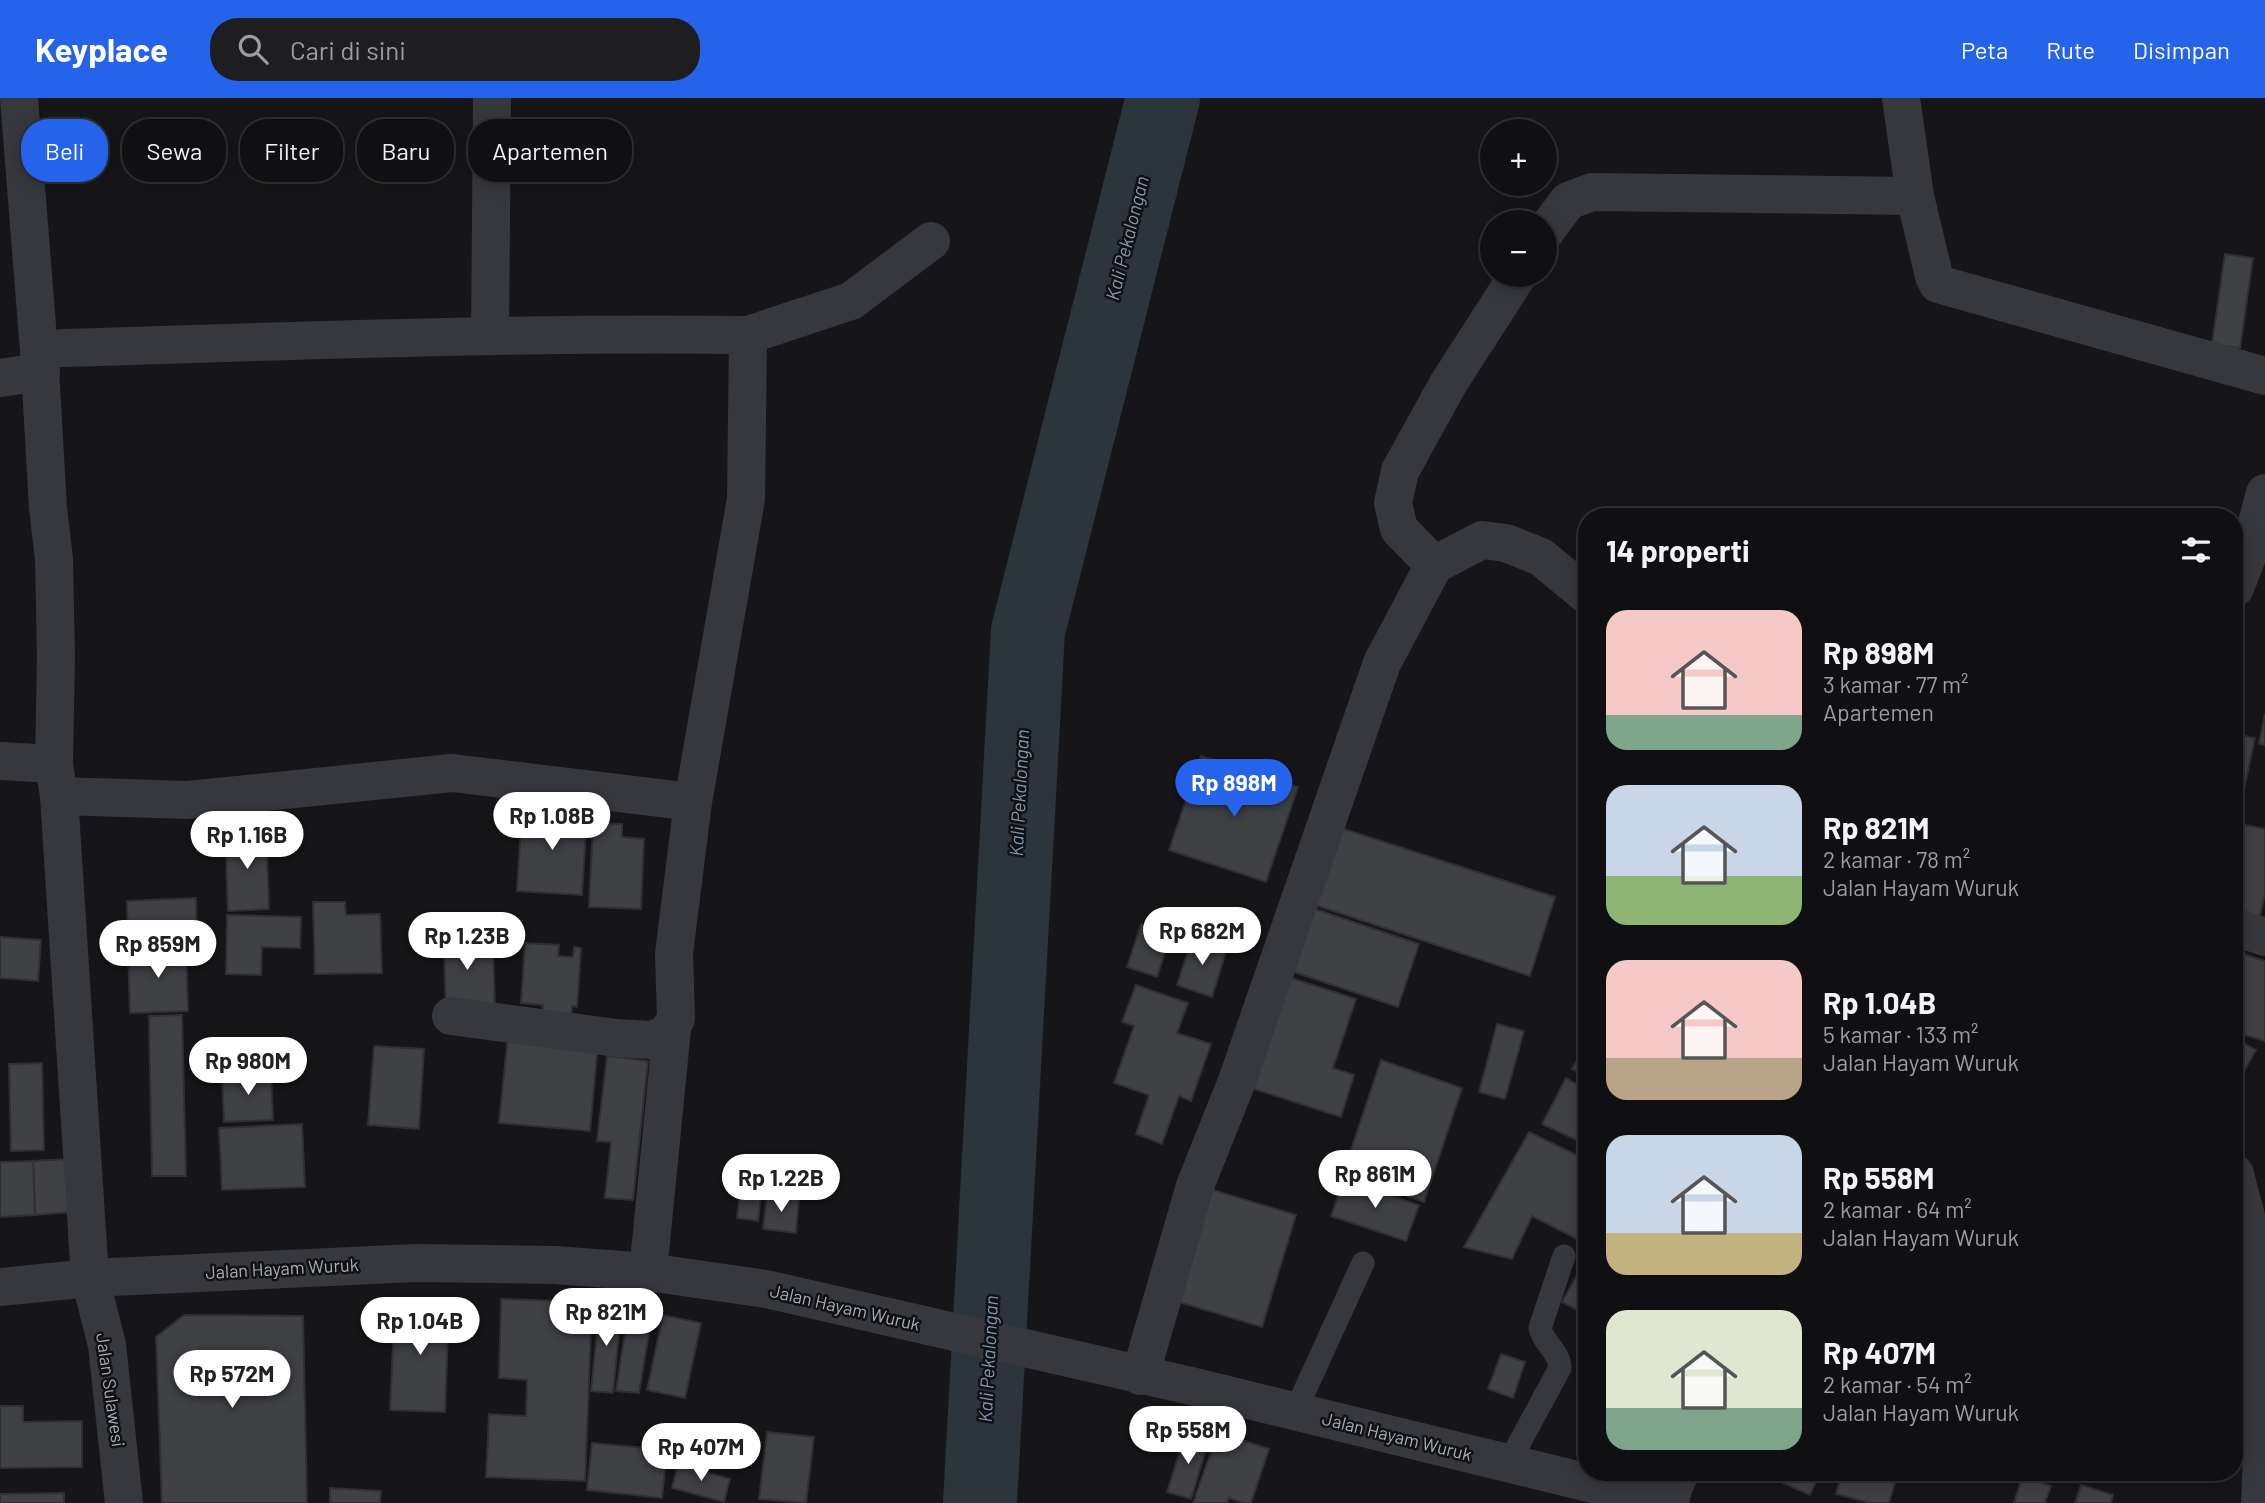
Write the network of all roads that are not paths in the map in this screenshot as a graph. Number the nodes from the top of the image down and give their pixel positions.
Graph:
1 (19, 98) edge
2 (492, 98) edge
3 (1900, 98) edge
4 (1915, 196) junction
5 (1557, 216) edge
6 (931, 241) dead end
7 (1510, 287) edge
8 (490, 335) junction
9 (748, 335) junction
10 (40, 362) junction
11 (2265, 376) edge
12 (0, 378) edge
13 (2265, 493) edge
14 (1434, 565) junction
15 (2243, 568) edge
16 (1578, 588) edge
17 (0, 761) edge
18 (56, 780) junction
19 (693, 802) junction
20 (2243, 930) edge
21 (2265, 937) edge
22 (452, 1016) dead end
23 (672, 1029) junction
24 (2243, 1207) edge
25 (1564, 1256) dead end
26 (1363, 1263) dead end
27 (648, 1272) junction
28 (90, 1278) junction
29 (0, 1287) edge
30 (1132, 1374) junction
31 (1295, 1412) junction
32 (1508, 1464) junction
33 (1578, 1480) edge
34 (1580, 1481) edge
35 (1684, 1481) edge
36 (124, 1503) edge
37 (1674, 1503) edge
38 (2260, 1503) edge

1 - 10 street, Jalan Sulawesi
2 - 8 street
3 - 4 street
4 - 5 street
4 - 11 street
6 - 9 street
7 - 14 street
8 - 9 street
8 - 10 street
9 - 19 street
10 - 12 street
10 - 18 street, Jalan Sulawesi
13 - 15 street
14 - 16 street
14 - 30 street
17 - 18 street
18 - 19 street
18 - 28 street, Jalan Sulawesi
19 - 23 street
20 - 21 street
22 - 23 street
23 - 27 street
24 - 38 street
25 - 32 lane
26 - 31 lane
27 - 28 street, Jalan Hayam Wuruk
27 - 30 street, Jalan Hayam Wuruk
28 - 29 street, Jalan Hayam Wuruk
28 - 36 street, Jalan Sulawesi
30 - 31 street, Jalan Hayam Wuruk
31 - 32 street, Jalan Hayam Wuruk
32 - 33 street, Jalan Hayam Wuruk
34 - 37 street, Jalan Hayam Wuruk
35 - 37 lane

